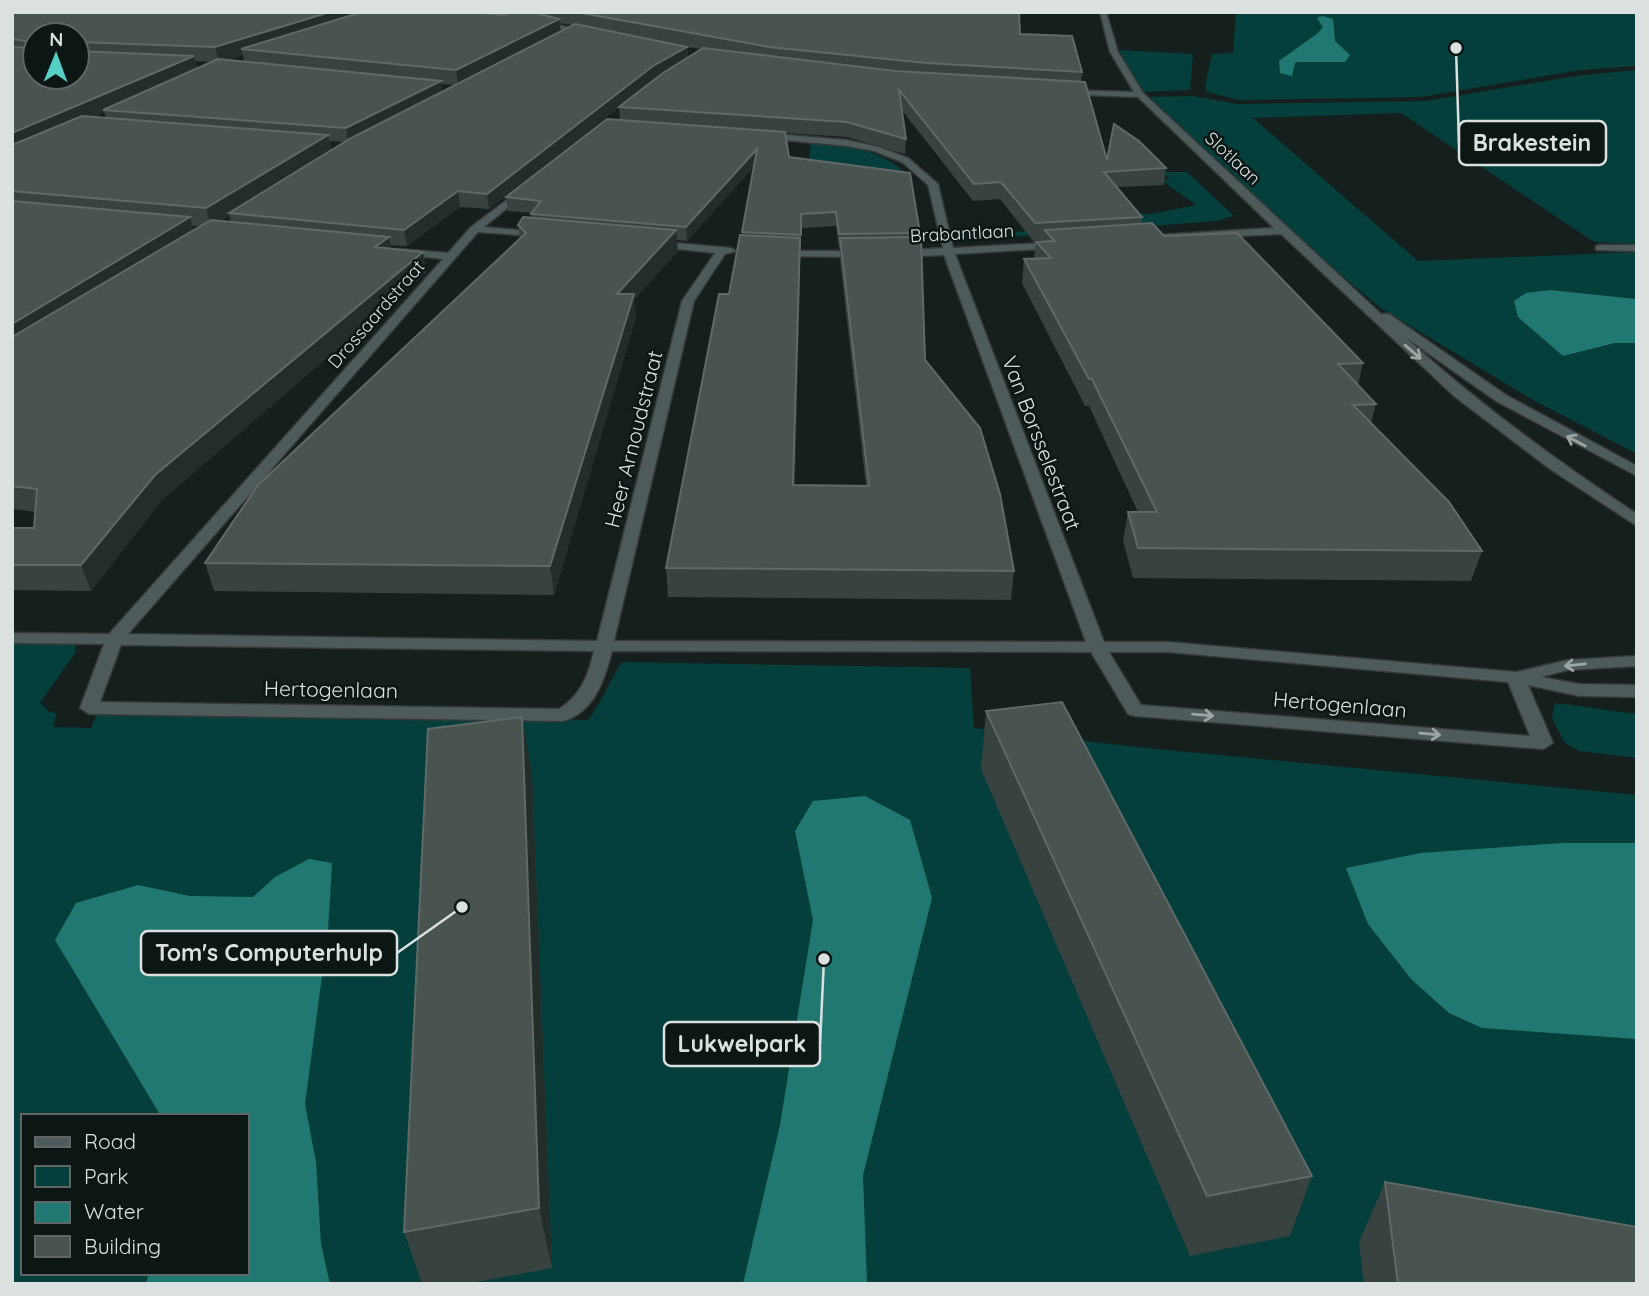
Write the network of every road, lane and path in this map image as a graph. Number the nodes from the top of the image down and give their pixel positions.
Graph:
1 (489, 12) edge
2 (1103, 12) edge
3 (504, 25) edge
4 (562, 28) junction
5 (575, 31) junction
6 (595, 35) edge
7 (556, 40) edge
8 (1047, 92) edge
9 (1140, 95) junction
10 (752, 135) edge
11 (792, 138) junction
12 (792, 151) dead end
13 (541, 177) edge
14 (908, 180) edge
15 (933, 184) junction
16 (475, 229) junction
17 (1283, 231) junction
18 (557, 236) edge
19 (1140, 239) edge
20 (640, 243) edge
21 (1072, 244) edge
22 (1600, 248) dead end
23 (1637, 248) edge
24 (384, 250) edge
25 (722, 250) junction
26 (949, 253) junction
27 (450, 256) junction
28 (1369, 308) junction
29 (1637, 472) edge
30 (1637, 521) edge
31 (12, 638) edge
32 (115, 638) junction
33 (604, 646) junction
34 (1097, 647) junction
35 (1637, 661) edge
36 (1515, 677) junction
37 (1637, 691) edge

1 - 4 street
2 - 9 street, Slotlaan
3 - 4 street
4 - 5 street
5 - 6 street
5 - 7 street
8 - 9 street
9 - 17 street, Slotlaan
10 - 11 street
11 - 12 street
11 - 15 street
13 - 16 street, Drossaardstraat
14 - 15 street
15 - 26 street, Van Borsselestraat
16 - 18 street
16 - 27 street, Drossaardstraat
17 - 19 street
17 - 28 street, Slotlaan
20 - 25 street, Brabantlaan
21 - 26 street, Brabantlaan
22 - 23 street
24 - 27 street
25 - 26 street, Brabantlaan
25 - 33 street, Heer Arnoudstraat
26 - 34 street, Van Borsselestraat
27 - 32 street, Drossaardstraat
29 -> 28 street, Slotlaan
28 -> 30 street, Slotlaan
31 - 32 street, Hertogenlaan
32 - 33 street, Hertogenlaan
32 - 33 street, Hertogenlaan
33 - 34 street, Hertogenlaan
34 - 36 street, Hertogenlaan
34 -> 36 street, Hertogenlaan
35 -> 36 street, Hertogenlaan
36 - 37 street, Hertogenlaan

